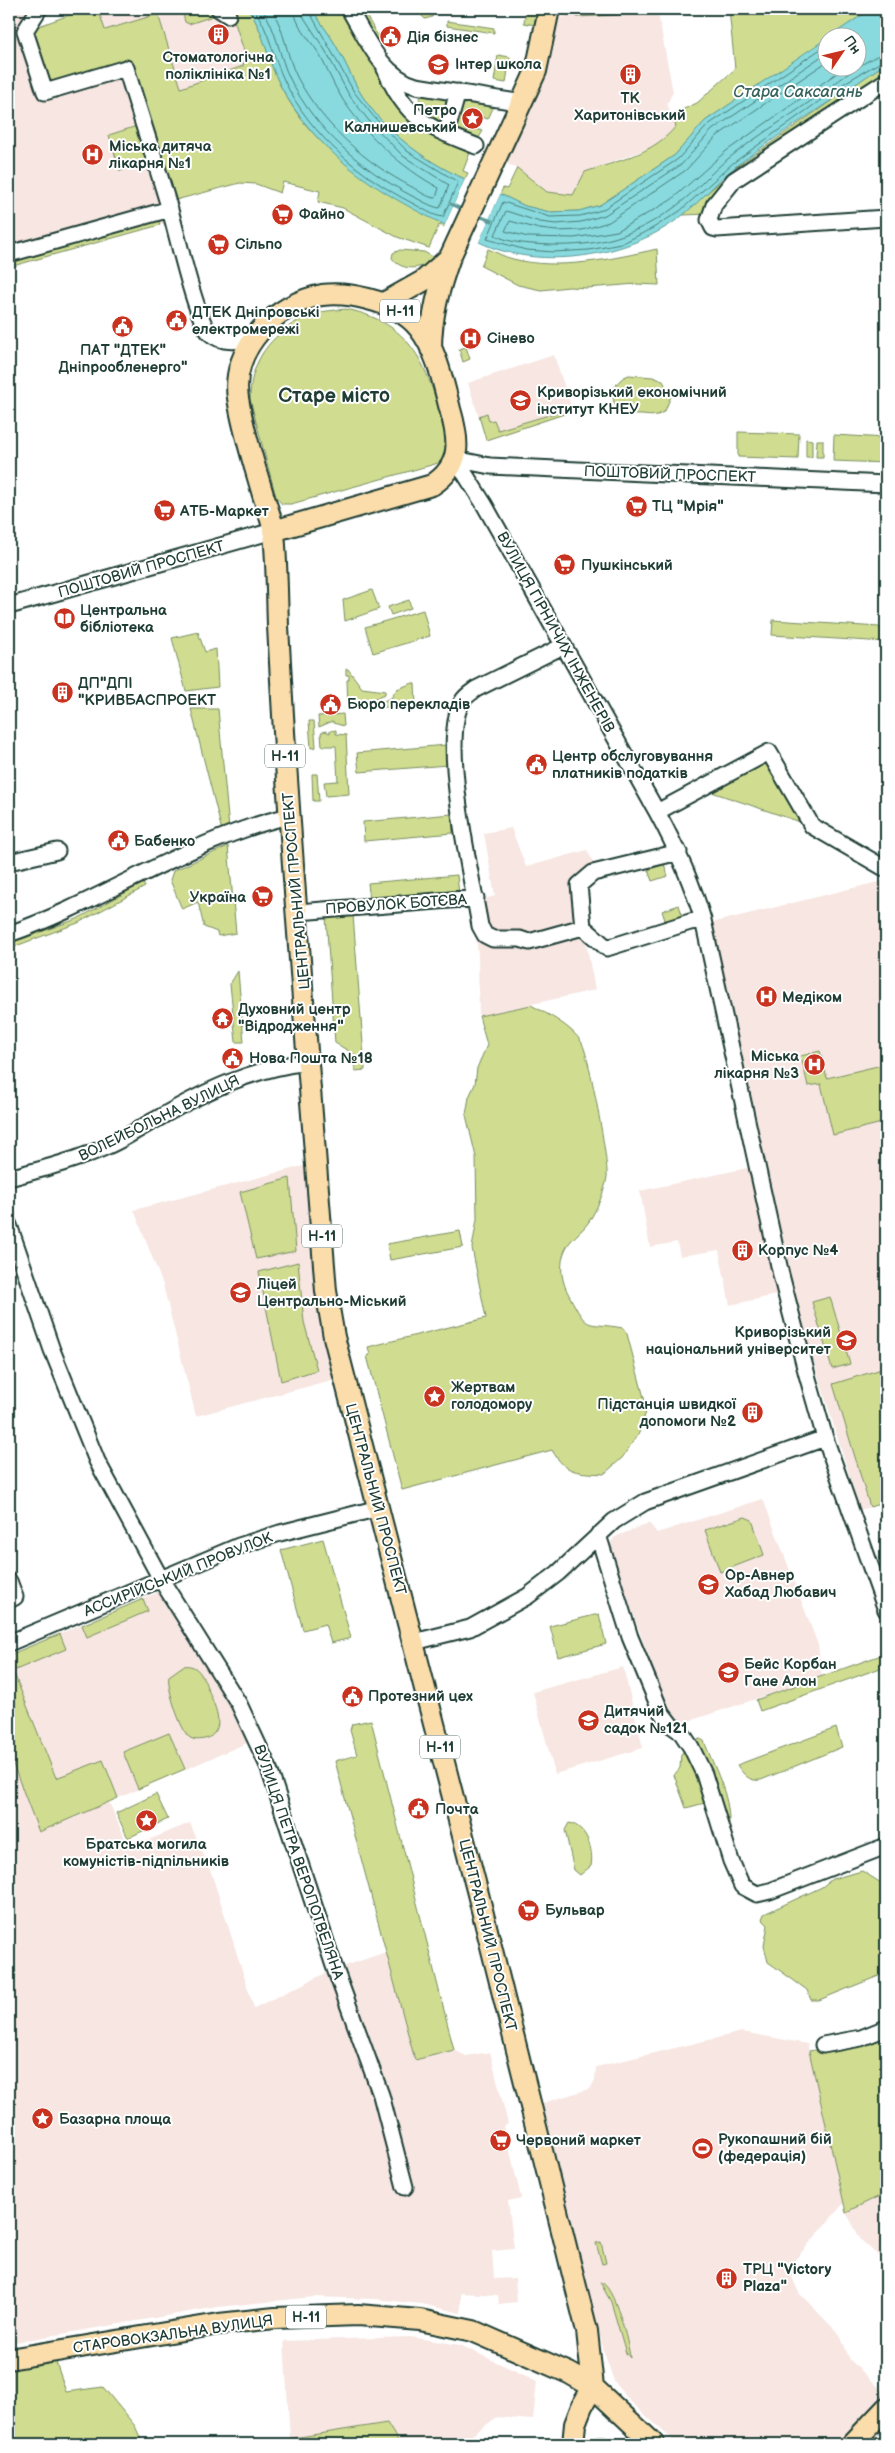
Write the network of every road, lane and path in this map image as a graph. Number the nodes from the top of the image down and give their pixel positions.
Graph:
1 (39, 9) edge
2 (349, 9) edge
3 (549, 9) edge
4 (384, 65) junction
5 (886, 81) edge
6 (458, 92) junction
7 (523, 102) junction
8 (446, 134) junction
9 (476, 146) dead end
10 (170, 209) junction
11 (886, 218) edge
12 (453, 252) junction
13 (9, 254) edge
14 (384, 303) junction
15 (254, 338) junction
16 (431, 349) junction
17 (455, 460) junction
18 (886, 484) edge
19 (274, 531) junction
20 (9, 606) edge
21 (563, 646) junction
22 (657, 812) junction
23 (290, 816) junction
24 (57, 851) dead end
25 (679, 852) junction
26 (9, 862) edge
27 (886, 869) edge
28 (476, 898) junction
29 (298, 912) junction
30 (703, 920) junction
31 (582, 927) junction
32 (9, 934) edge
33 (309, 1062) junction
34 (9, 1178) edge
35 (9, 1225) edge
36 (825, 1438) junction
37 (379, 1508) junction
38 (598, 1534) junction
39 (9, 1581) edge
40 (162, 1581) junction
41 (9, 1600) edge
42 (886, 1610) edge
43 (414, 1642) junction
44 (9, 1643) edge
45 (886, 1846) edge
46 (886, 2028) edge
47 (823, 2046) dead end
48 (405, 2187) dead end
49 (9, 2359) edge
50 (593, 2387) junction
51 (886, 2408) edge
52 (573, 2444) edge
53 (654, 2444) edge
54 (852, 2444) edge

1 - 10 street
2 - 4 street
3 - 7 main road, Н-11
4 - 6 street
4 - 8 street
5 - 11 street
6 - 7 street
6 - 8 street
7 - 12 main road, Н-11
8 - 9 street
10 - 13 street
10 - 15 street
12 - 14 main road, Н-11
12 - 16 main road, Н-11
14 - 15 main road, Н-11
14 - 16 main road, Н-11
15 - 19 main road, Н-11
16 - 17 main road, Н-11
17 - 18 street, ПОШТОВИЙ ПРОСПЕКТ
17 - 19 main road
17 - 21 street, ВУЛИЦЯ ГІРНИЧИХ ІНЖЕНЕРІВ
19 - 20 street, ПОШТОВИЙ ПРОСПЕКТ
19 - 23 main road, ЦЕНТРАЛЬНИЙ ПРОСПЕКТ / Н-11
21 - 22 street, ВУЛИЦЯ ГІРНИЧИХ ІНЖЕНЕРІВ
21 - 28 street
22 - 25 street, ВУЛИЦЯ ГІРНИЧИХ ІНЖЕНЕРІВ
22 - 27 street
23 - 29 main road, ЦЕНТРАЛЬНИЙ ПРОСПЕКТ / Н-11
23 - 32 street
24 - 26 street
25 - 30 street, ВУЛИЦЯ ГІРНИЧИХ ІНЖЕНЕРІВ
25 - 31 street
28 - 29 street, ПРОВУЛОК БОТЄВА
28 - 31 street, ПРОВУЛОК БОТЄВА
29 - 33 main road, ЦЕНТРАЛЬНИЙ ПРОСПЕКТ / Н-11
30 - 31 street
30 - 36 street, ВУЛИЦЯ ГІРНИЧИХ ІНЖЕНЕРІВ
33 - 34 street, ВОЛЕЙБОЛЬНА ВУЛИЦЯ
33 - 37 main road, ЦЕНТРАЛЬНИЙ ПРОСПЕКТ / Н-11
35 - 40 street, ВУЛИЦЯ ПЕТРА ВЕРОПОТВЕЛЯНА
36 - 38 street
36 - 42 street, ВУЛИЦЯ ГІРНИЧИХ ІНЖЕНЕРІВ
37 - 40 street, АССИРІЙСЬКИЙ ПРОВУЛОК
37 - 43 main road, ЦЕНТРАЛЬНИЙ ПРОСПЕКТ / Н-11
38 - 43 street
38 - 45 street
39 - 41 street
40 - 44 street, АССИРІЙСЬКИЙ ПРОВУЛОК
40 - 48 street, ВУЛИЦЯ ПЕТРА ВЕРОПОТВЕЛЯНА
43 - 50 main road, ЦЕНТРАЛЬНИЙ ПРОСПЕКТ / Н-11
46 - 47 street
49 - 50 main road, СТАРОВОКЗАЛЬНА ВУЛИЦЯ / Н-11
50 - 52 main road
50 - 53 main road, Н-11
51 - 54 main road

